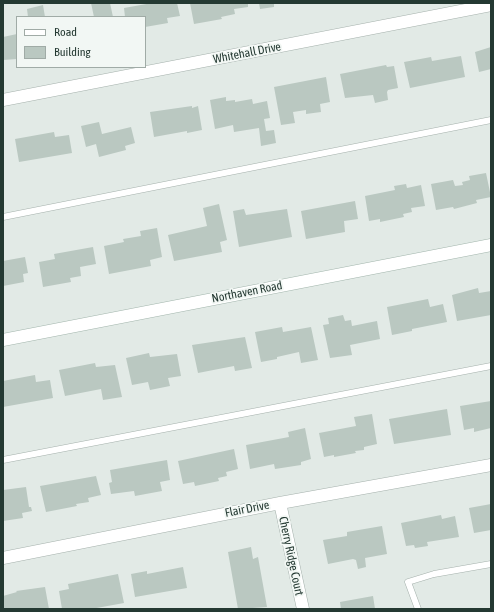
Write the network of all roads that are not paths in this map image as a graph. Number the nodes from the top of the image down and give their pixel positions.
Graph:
1 (491, 5) edge
2 (3, 100) edge
3 (491, 120) edge
4 (3, 217) edge
5 (491, 245) edge
6 (3, 340) edge
7 (491, 366) edge
8 (3, 460) edge
9 (491, 465) edge
10 (280, 502) junction
11 (3, 558) edge
12 (491, 564) edge
13 (303, 609) edge
14 (418, 609) edge

1 - 2 street, Whitehall Drive
3 - 4 lane
5 - 6 street, Northaven Road
7 - 8 lane
9 - 10 street, Flair Drive
10 - 11 street, Flair Drive
10 - 13 street, Cherry Ridge Court
12 - 14 lane

